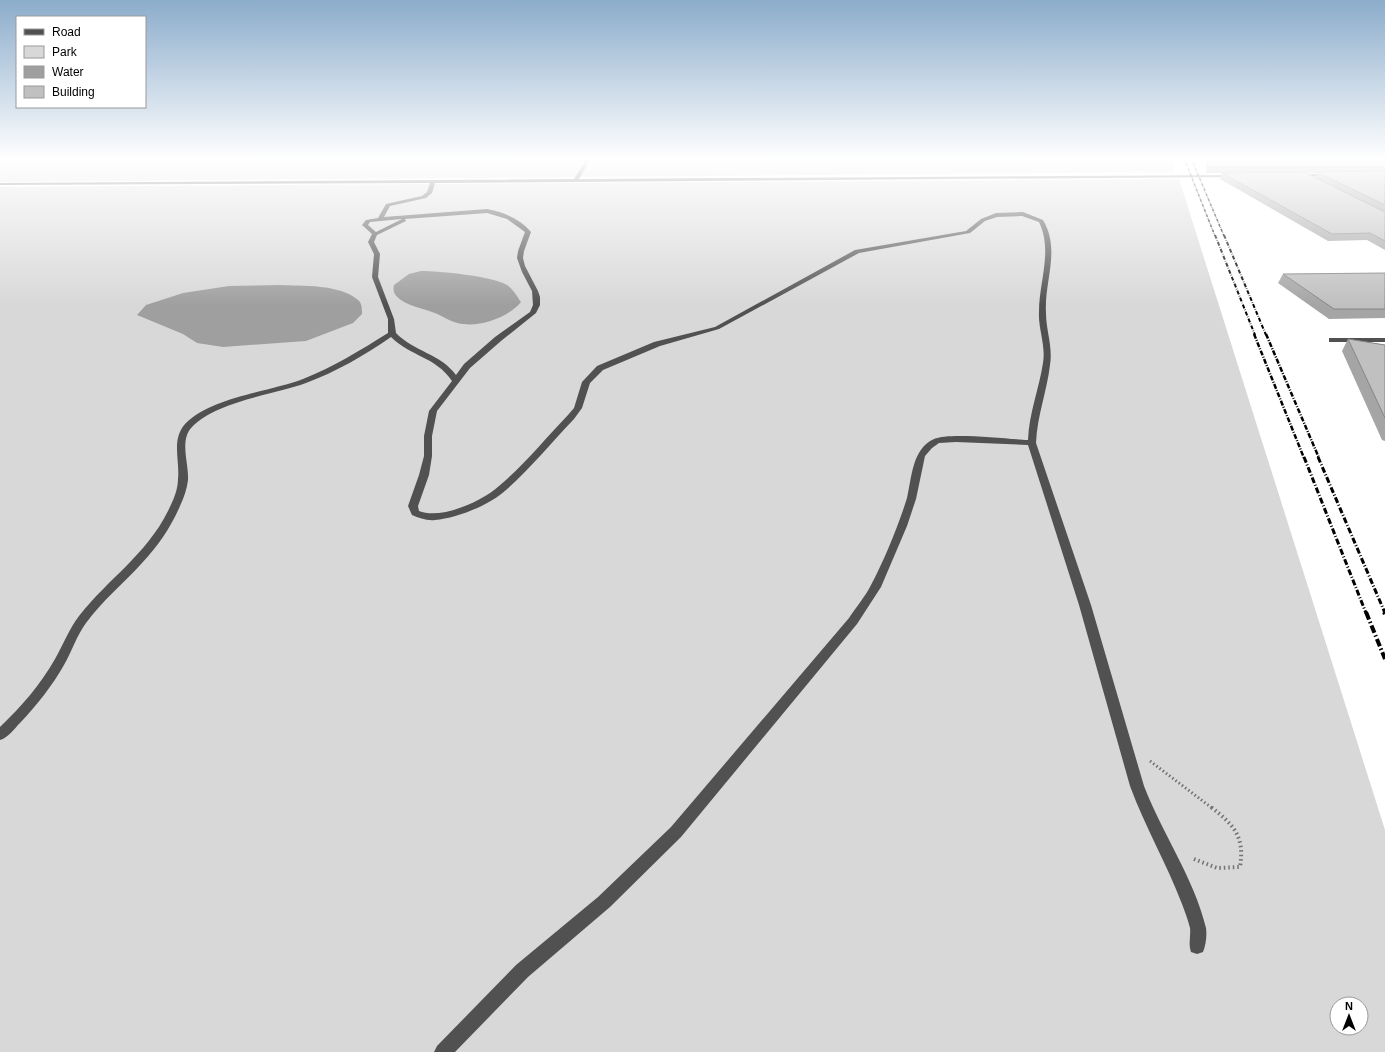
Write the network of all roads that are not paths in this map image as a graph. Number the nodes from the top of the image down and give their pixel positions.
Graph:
1 (387, 207) edge
2 (416, 216) junction
3 (380, 219) junction
4 (375, 234) junction
5 (392, 334) junction
6 (1332, 340) dead end
7 (1385, 340) edge
8 (455, 380) junction
9 (1032, 443) junction
10 (0, 735) edge
11 (1197, 946) dead end
12 (443, 1052) edge

1 - 3 street
2 - 3 street
2 - 4 street
2 - 8 street
3 - 4 street
4 - 5 street
5 - 8 street
5 - 10 street
6 - 7 street
8 - 9 street
9 - 11 street
9 - 12 street

